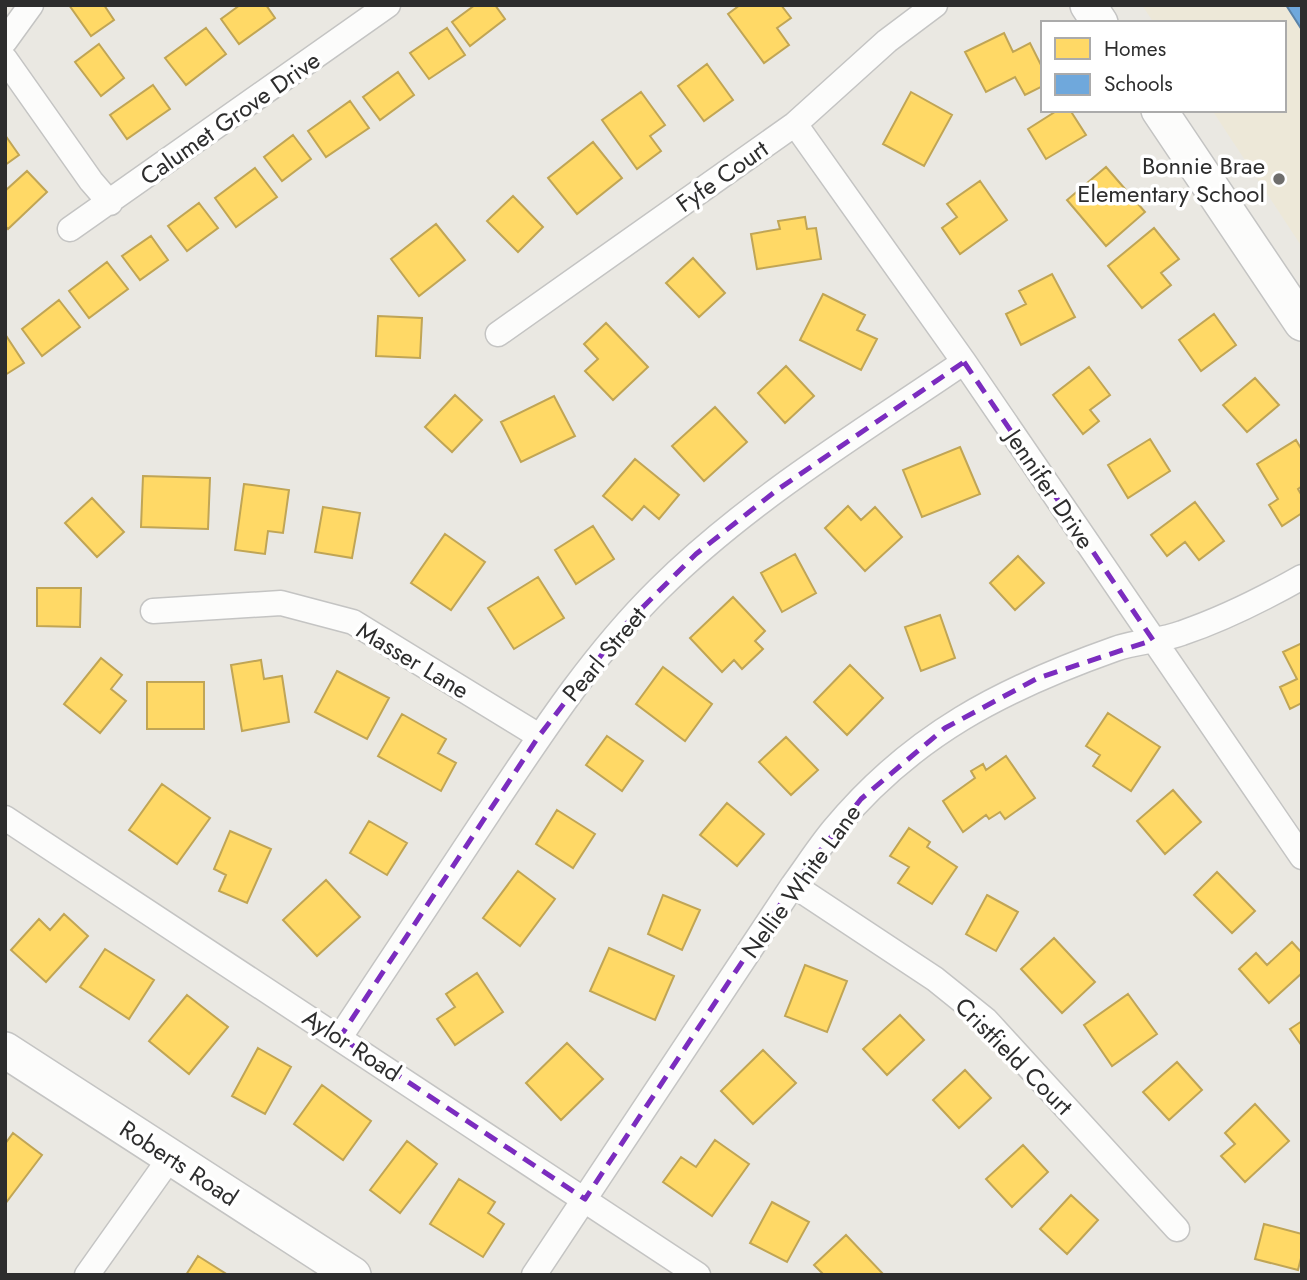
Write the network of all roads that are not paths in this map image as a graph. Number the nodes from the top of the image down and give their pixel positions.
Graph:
1 (31, 5) edge
2 (388, 5) edge
3 (936, 5) edge
4 (1088, 5) edge
5 (1099, 21) edge
6 (5, 41) edge
7 (5, 59) edge
8 (1160, 112) edge
9 (795, 124) junction
10 (110, 203) junction
11 (70, 229) dead end
12 (1302, 323) edge
13 (498, 334) dead end
14 (964, 362) junction
15 (1302, 577) edge
16 (153, 611) dead end
17 (1153, 640) junction
18 (539, 736) junction
19 (5, 818) edge
20 (1302, 857) edge
21 (793, 885) junction
22 (340, 1037) junction
23 (5, 1050) edge
24 (170, 1158) junction
25 (584, 1199) junction
26 (1177, 1229) dead end
27 (88, 1275) edge
28 (353, 1275) edge
29 (534, 1275) edge
30 (698, 1275) edge

1 - 6 street
2 - 10 street, Calumet Grove Drive
3 - 9 street, Fyfe Court
4 - 5 main road
7 - 10 street
8 - 12 main road
9 - 13 street, Fyfe Court
9 - 14 street, Jennifer Drive
10 - 11 street, Calumet Grove Drive
14 - 17 street, Jennifer Drive
14 - 18 street, Pearl Street
15 - 17 street, Nellie White Lane
16 - 18 street, Masser Lane
17 - 20 street, Jennifer Drive
17 - 21 street, Nellie White Lane
18 - 22 street, Pearl Street
19 - 22 street, Aylor Road
21 - 25 street, Nellie White Lane
21 - 26 street, Cristfield Court
22 - 25 street, Aylor Road
23 - 24 main road, Roberts Road
24 - 27 street
24 - 28 main road, Roberts Road
25 - 29 street, Nellie White Lane
25 - 30 street, Aylor Road

